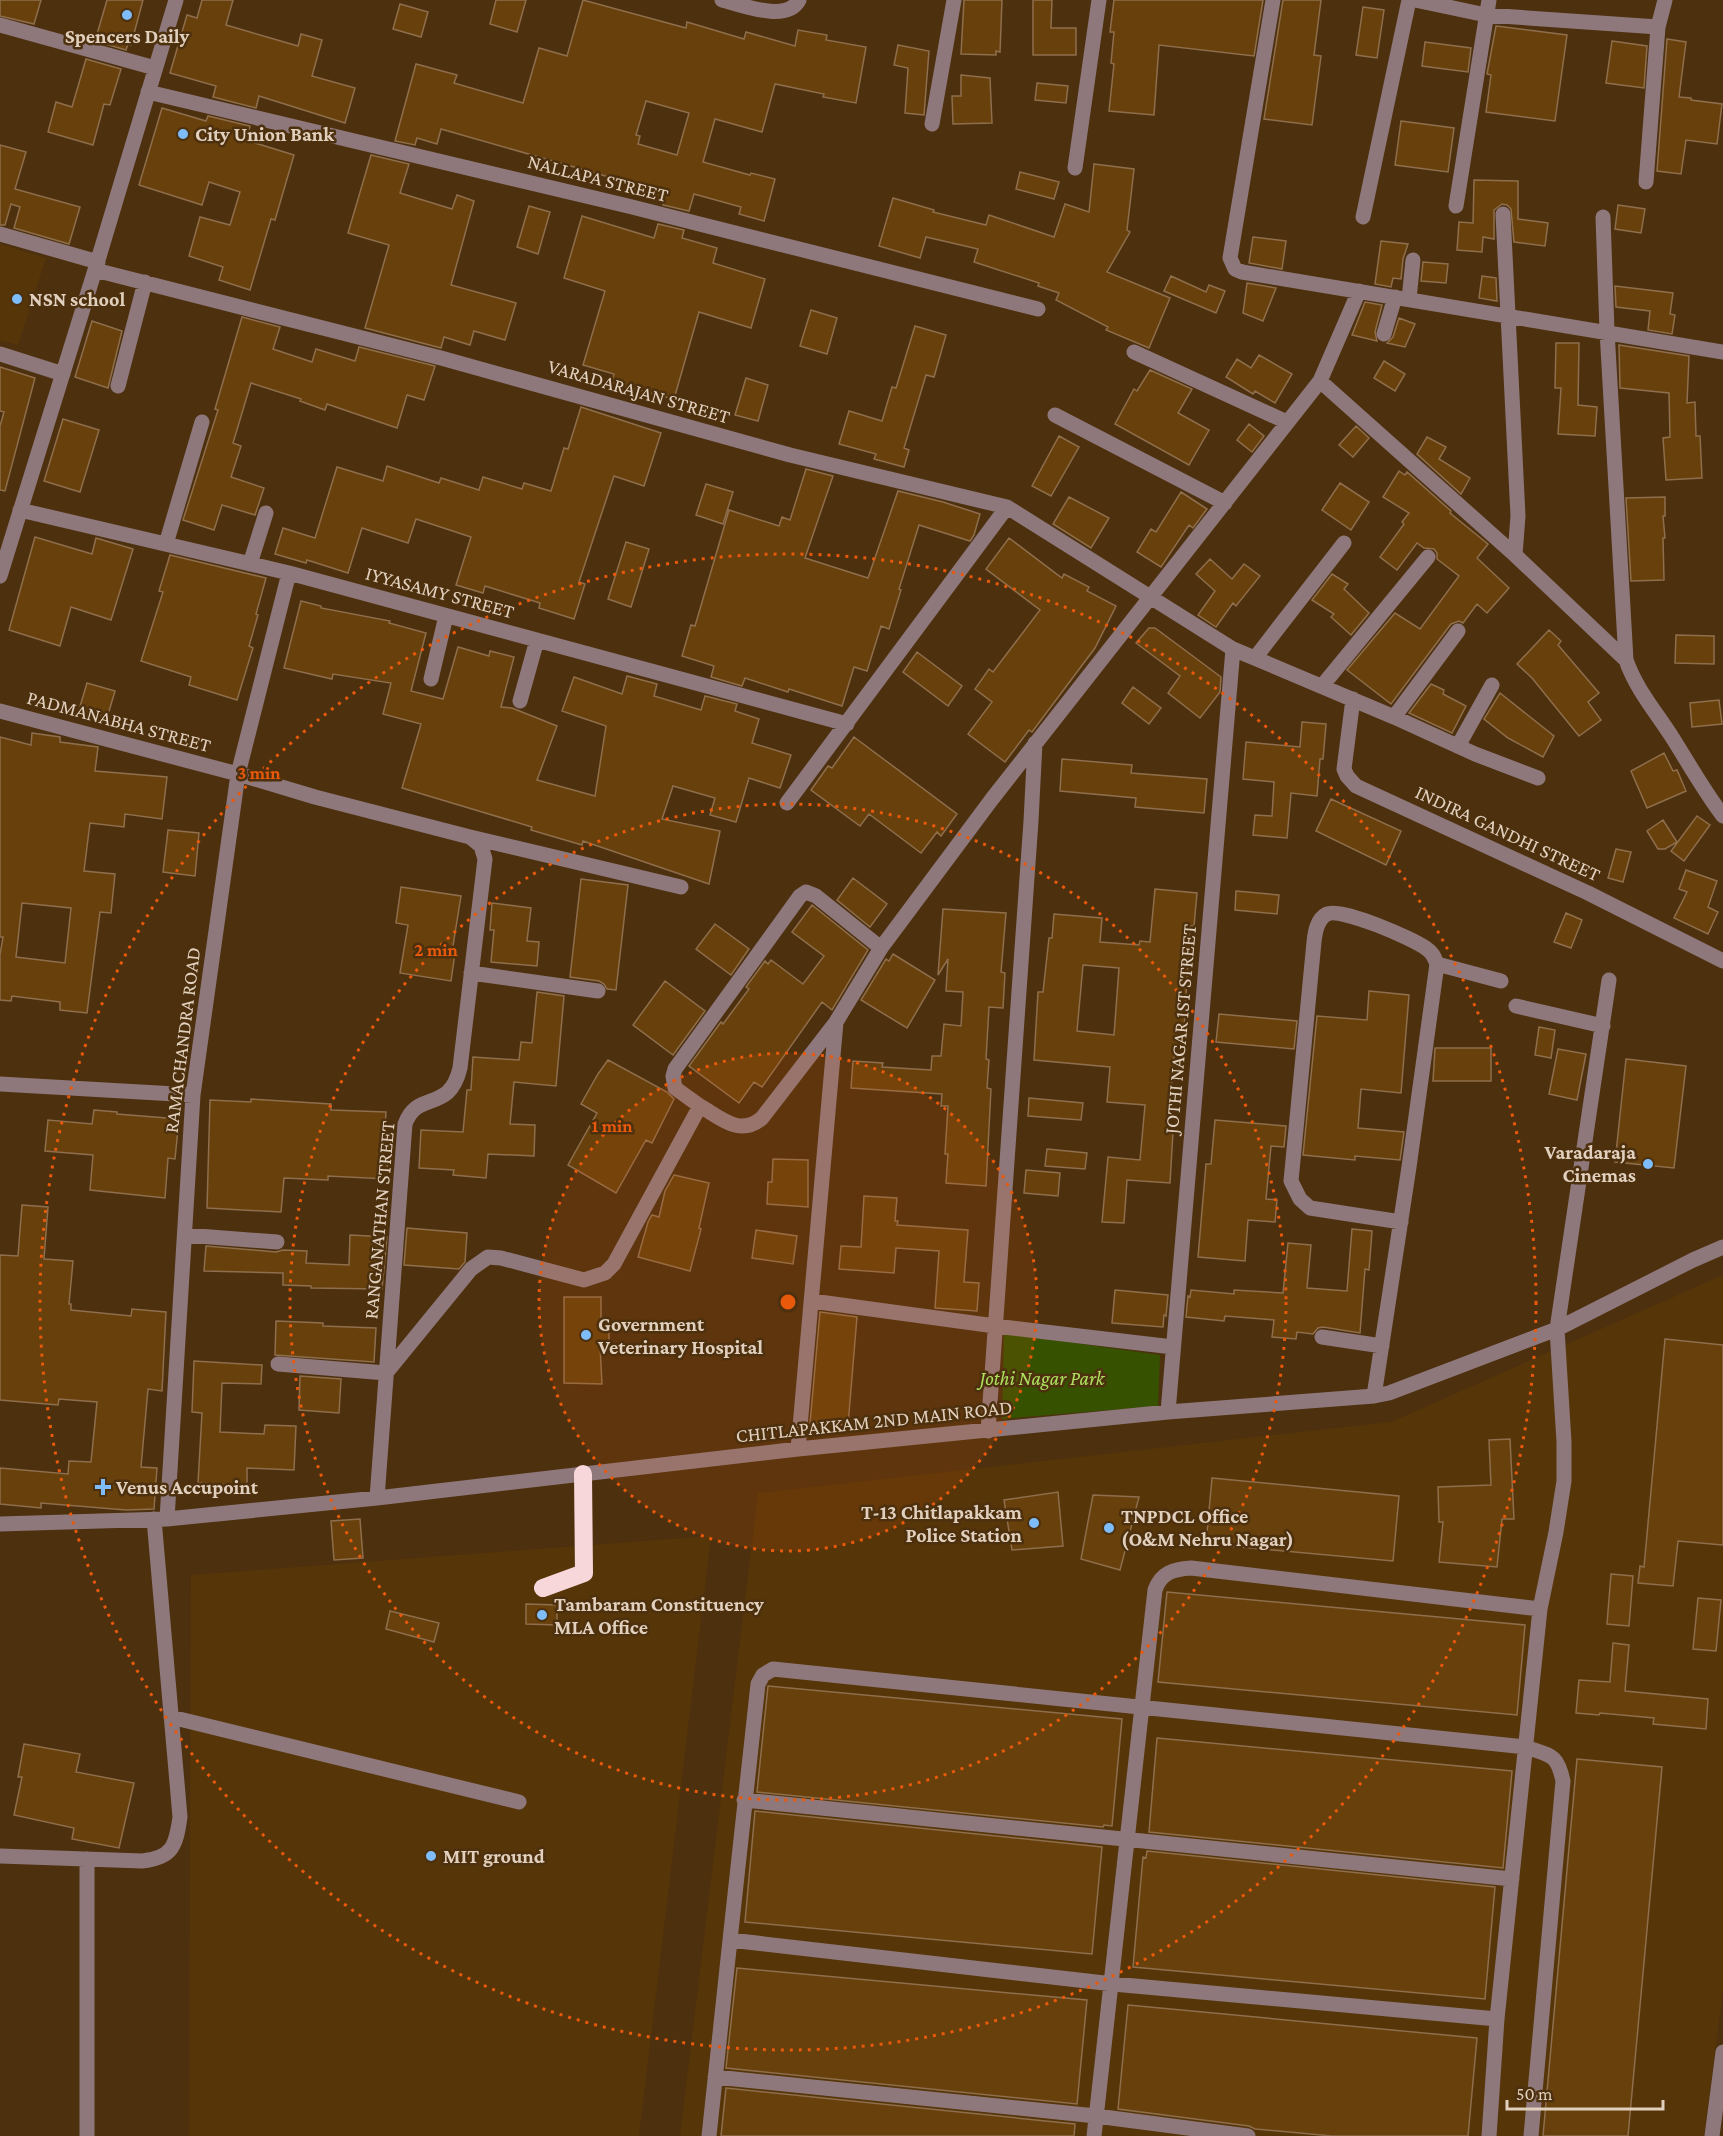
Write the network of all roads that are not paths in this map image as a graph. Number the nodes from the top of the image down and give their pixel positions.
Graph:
1 (176, 0) edge
2 (722, 0) edge
3 (799, 0) edge
4 (954, 0) edge
5 (1099, 0) edge
6 (1273, 0) edge
7 (1409, 0) edge
8 (1415, 0) edge
9 (1665, 0) edge
10 (1488, 7) edge
11 (0, 25) edge
12 (1658, 27) junction
13 (155, 69) junction
14 (148, 92) junction
15 (932, 124) dead end
16 (1075, 168) dead end
17 (1646, 182) dead end
18 (1456, 206) dead end
19 (1503, 214) dead end
20 (1363, 217) dead end
21 (1603, 217) dead end
22 (0, 234) edge
23 (1413, 260) dead end
24 (97, 266) junction
25 (145, 282) junction
26 (1359, 291) junction
27 (1402, 298) junction
28 (1038, 309) dead end
29 (1507, 315) junction
30 (1607, 332) junction
31 (1384, 334) dead end
32 (1134, 352) dead end
33 (1723, 352) edge
34 (0, 354) edge
35 (63, 374) junction
36 (1320, 381) junction
37 (118, 386) dead end
38 (1055, 415) dead end
39 (202, 422) dead end
40 (1287, 422) junction
41 (1225, 502) junction
42 (1007, 507) junction
43 (20, 510) junction
44 (266, 513) dead end
45 (1344, 543) dead end
46 (166, 544) junction
47 (1515, 555) junction
48 (1428, 557) dead end
49 (250, 564) junction
50 (289, 573) junction
51 (0, 576) edge
52 (1152, 597) junction
53 (446, 616) junction
54 (1458, 631) dead end
55 (537, 640) junction
56 (1233, 649) junction
57 (1255, 658) junction
58 (1626, 660) junction
59 (431, 679) dead end
60 (1492, 685) dead end
61 (1322, 686) junction
62 (1353, 699) junction
63 (520, 701) dead end
64 (0, 711) edge
65 (1394, 717) junction
66 (847, 724) junction
67 (1035, 743) junction
68 (1458, 746) junction
69 (238, 774) junction
70 (1538, 778) dead end
71 (787, 803) dead end
72 (1723, 816) edge
73 (470, 837) junction
74 (681, 886) dead end
75 (881, 948) junction
76 (1723, 961) edge
77 (1437, 964) junction
78 (471, 973) junction
79 (1609, 980) dead end
80 (1501, 981) dead end
81 (597, 991) dead end
82 (1516, 1006) dead end
83 (836, 1022) junction
84 (1603, 1026) junction
85 (0, 1084) edge
86 (193, 1095) junction
87 (700, 1106) junction
88 (1401, 1222) junction
89 (185, 1235) junction
90 (277, 1242) dead end
91 (1723, 1247) edge
92 (812, 1301) junction
93 (995, 1326) junction
94 (1557, 1329) junction
95 (1322, 1337) dead end
96 (1382, 1346) junction
97 (1173, 1347) junction
98 (278, 1364) dead end
99 (386, 1373) junction
100 (1374, 1396) junction
101 (1168, 1412) junction
102 (988, 1431) junction
103 (798, 1449) junction
104 (583, 1474) junction
105 (377, 1498) junction
106 (161, 1519) junction
107 (0, 1524) edge
108 (543, 1588) dead end
109 (1540, 1609) junction
110 (1141, 1706) junction
111 (171, 1717) junction
112 (1526, 1747) junction
113 (744, 1800) junction
114 (519, 1802) dead end
115 (1128, 1840) junction
116 (0, 1856) edge
117 (87, 1859) junction
118 (1512, 1879) junction
119 (730, 1940) junction
120 (1113, 1984) junction
121 (1497, 2019) junction
122 (1723, 2052) edge
123 (715, 2078) junction
124 (1096, 2116) junction
125 (87, 2136) edge
126 (709, 2136) edge
127 (1094, 2136) edge
128 (1248, 2136) edge
129 (1489, 2136) edge
130 (1531, 2136) edge
131 (1712, 2136) edge

1 - 13 street
2 - 3 street
4 - 15 street
5 - 16 street
6 - 26 street
7 - 20 street
8 - 10 street
9 - 12 street
10 - 12 street
10 - 18 street
11 - 13 street
12 - 17 street
13 - 14 street
14 - 24 street
14 - 28 street, NALLAPA STREET
19 - 29 street
21 - 30 street
22 - 24 street, VARADARAJAN STREET
23 - 27 street
24 - 25 street, VARADARAJAN STREET
24 - 35 street
25 - 37 street
25 - 42 street, VARADARAJAN STREET
26 - 27 street
26 - 36 street
27 - 29 street
27 - 31 street
29 - 30 street
29 - 47 street
30 - 33 street
30 - 58 street
32 - 40 street
34 - 35 street
35 - 43 street
36 - 40 street
36 - 47 street
38 - 41 street
39 - 46 street
40 - 41 street
41 - 52 street
42 - 52 street, VARADARAJAN STREET
42 - 66 street
43 - 46 street, IYYASAMY STREET
43 - 51 street
44 - 49 street
45 - 57 street
46 - 49 street, IYYASAMY STREET
47 - 58 street
48 - 61 street
49 - 50 street, IYYASAMY STREET
50 - 53 street, IYYASAMY STREET
50 - 69 street, RAMACHANDRA ROAD
52 - 56 street, VARADARAJAN STREET
52 - 67 street
53 - 55 street, IYYASAMY STREET
53 - 59 street
54 - 65 street
55 - 63 street
55 - 66 street, IYYASAMY STREET
56 - 57 street, VARADARAJAN STREET
56 - 97 street, JOTHI NAGAR 1ST STREET
57 - 61 street, VARADARAJAN STREET
58 - 72 street
60 - 68 street
61 - 62 street, VARADARAJAN STREET
62 - 65 street, VARADARAJAN STREET
62 - 76 street, INDIRA GANDHI STREET
64 - 69 street, PADMANABHA STREET
65 - 68 street, VARADARAJAN STREET
66 - 71 street
67 - 75 street
67 - 93 street
68 - 70 street, VARADARAJAN STREET
69 - 73 street, PADMANABHA STREET
69 - 86 street, RAMACHANDRA ROAD
73 - 74 street, PADMANABHA STREET
73 - 78 street, RANGANATHAN STREET
75 - 83 street
75 - 87 street
77 - 80 street
77 - 88 street
77 - 88 street
78 - 81 street
78 - 99 street, RANGANATHAN STREET
79 - 84 street
82 - 84 street
83 - 87 street
83 - 92 street
84 - 94 street
85 - 86 street
86 - 89 street, RAMACHANDRA ROAD
87 - 99 street
88 - 96 street
89 - 90 street
89 - 106 street, RAMACHANDRA ROAD
91 - 94 street, CHITLAPAKKAM 2ND MAIN ROAD
92 - 93 street
92 - 103 street
93 - 97 street
93 - 102 street
94 - 100 street, CHITLAPAKKAM 2ND MAIN ROAD
94 - 109 street
95 - 96 street
96 - 100 street
97 - 101 street, JOTHI NAGAR 1ST STREET
98 - 99 street
99 - 105 street, RANGANATHAN STREET
100 - 101 street, CHITLAPAKKAM 2ND MAIN ROAD
101 - 102 street, CHITLAPAKKAM 2ND MAIN ROAD
102 - 103 street, CHITLAPAKKAM 2ND MAIN ROAD
103 - 104 street, CHITLAPAKKAM 2ND MAIN ROAD
104 - 105 street, CHITLAPAKKAM 2ND MAIN ROAD
104 - 108 highway
105 - 106 street, CHITLAPAKKAM 2ND MAIN ROAD
106 - 107 street, CHITLAPAKKAM 2ND MAIN ROAD
106 - 111 street, RAMACHANDRA ROAD
109 - 110 street
109 - 112 street
110 - 112 street
110 - 113 street
110 - 115 street
111 - 114 street
111 - 117 street, RAMACHANDRA ROAD
112 - 118 street
112 - 130 street
113 - 115 street
113 - 119 street
115 - 118 street
115 - 120 street
116 - 117 street
117 - 125 street
118 - 121 street
119 - 120 street
119 - 123 street
120 - 121 street
120 - 124 street
121 - 129 street
122 - 131 street
123 - 124 street
123 - 126 street
124 - 127 street
124 - 128 street

